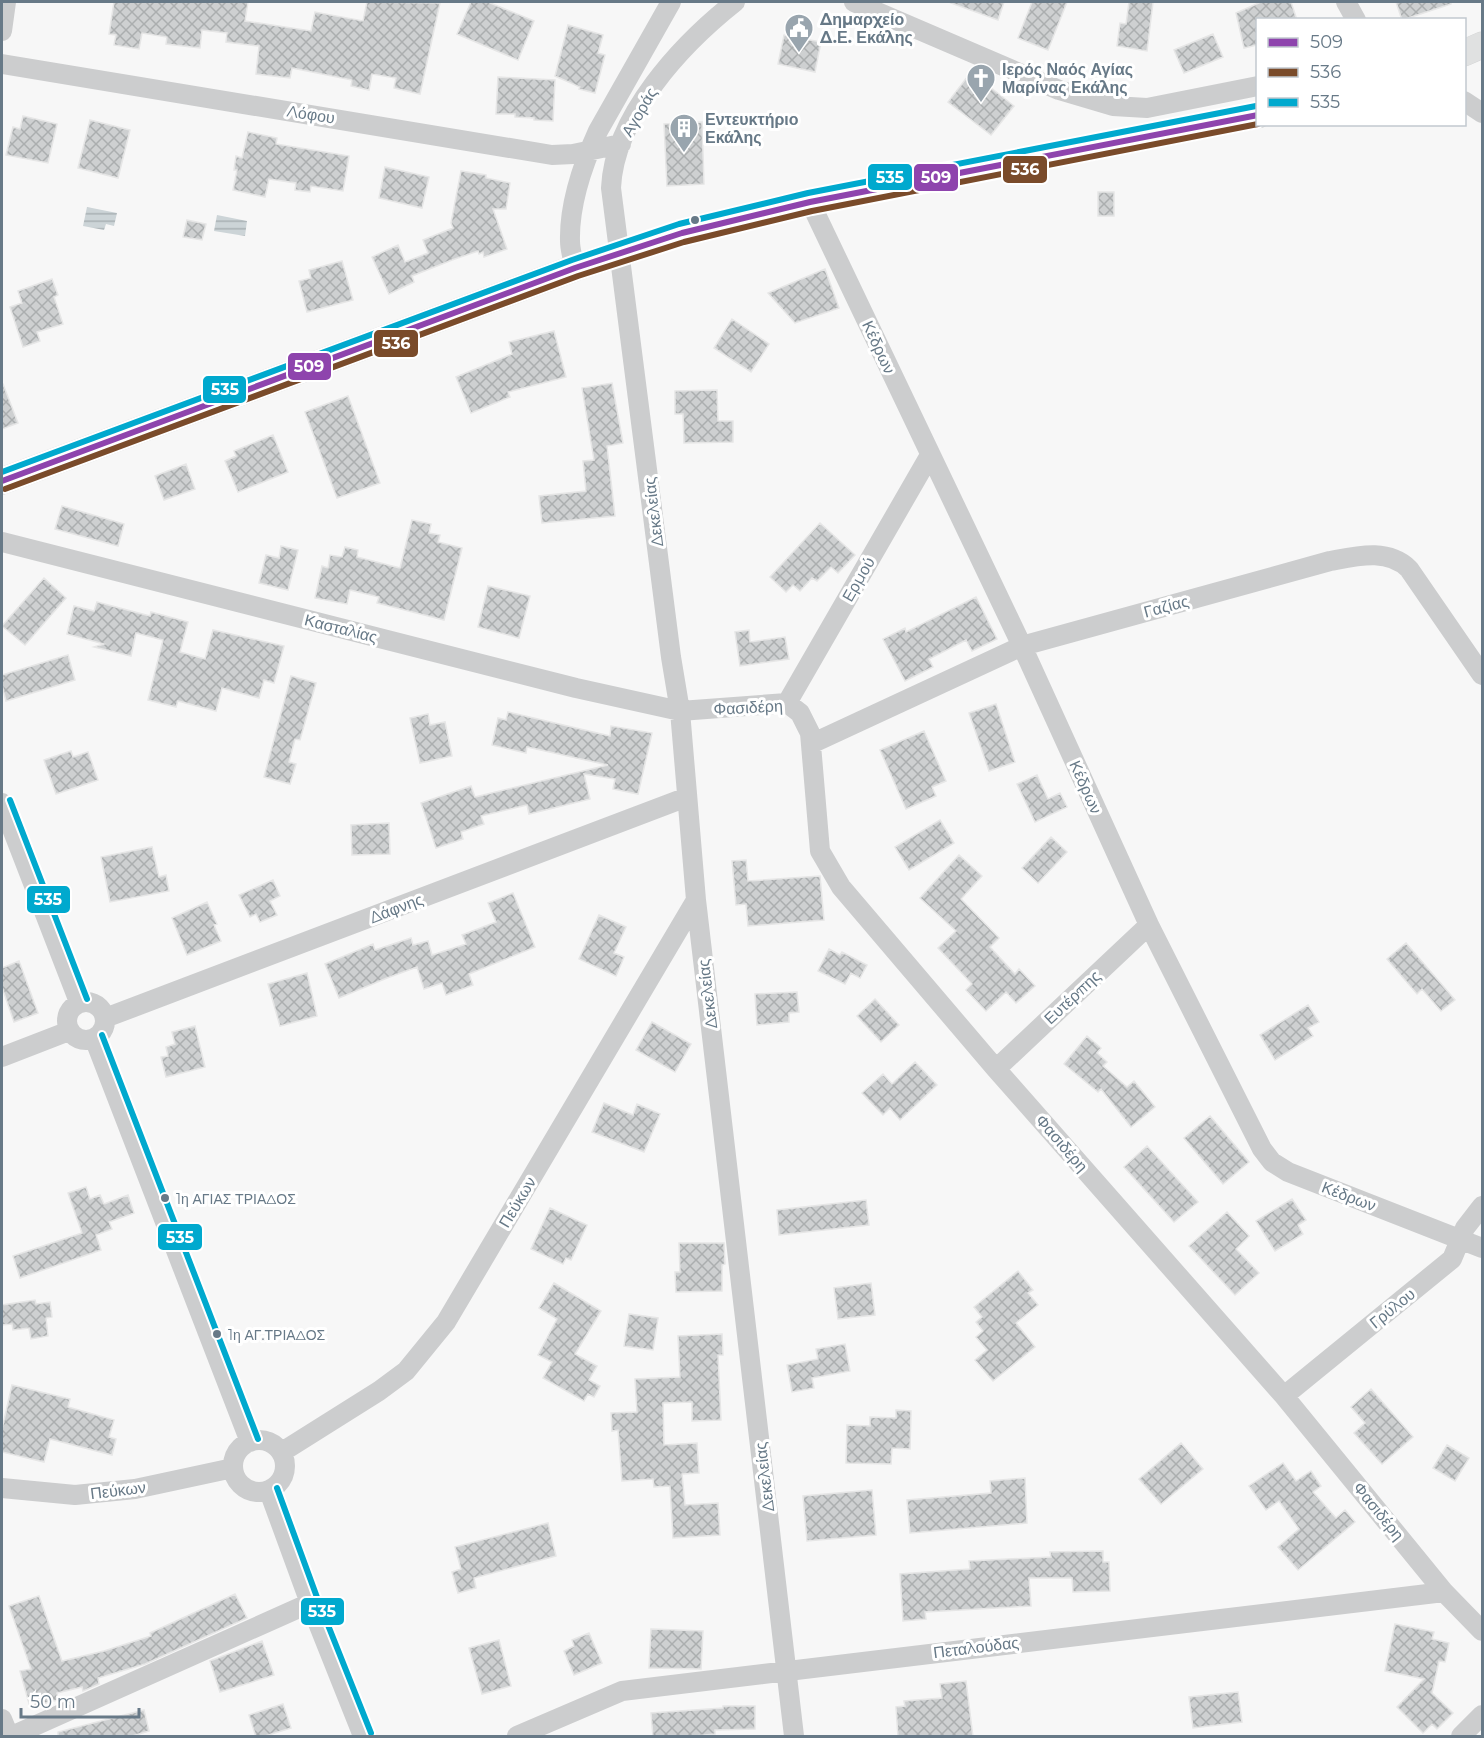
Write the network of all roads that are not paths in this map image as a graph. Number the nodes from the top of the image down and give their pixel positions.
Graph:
1 (6, 2) edge
2 (671, 2) edge
3 (735, 2) edge
4 (854, 2) edge
5 (2, 31) edge
6 (1482, 45) edge
7 (1466, 51) edge
8 (2, 64) edge
9 (1256, 86) edge
10 (1466, 102) edge
11 (1482, 114) edge
12 (1256, 115) edge
13 (621, 144) junction
14 (588, 152) junction
15 (810, 202) junction
16 (620, 252) junction
17 (575, 268) junction
18 (930, 454) junction
19 (2, 481) edge
20 (2, 542) edge
21 (1022, 646) junction
22 (1482, 675) edge
23 (787, 703) junction
24 (680, 711) junction
25 (811, 744) junction
26 (687, 797) junction
27 (2, 803) edge
28 (696, 900) junction
29 (1149, 925) junction
30 (79, 1002) junction
31 (105, 1018) junction
32 (69, 1031) junction
33 (94, 1038) junction
34 (2, 1057) edge
35 (996, 1069) junction
36 (1482, 1206) edge
37 (1460, 1239) junction
38 (1482, 1248) edge
39 (1284, 1396) junction
40 (250, 1442) junction
41 (282, 1452) junction
42 (233, 1468) junction
43 (2, 1488) edge
44 (269, 1491) junction
45 (1444, 1592) junction
46 (310, 1603) junction
47 (1482, 1631) edge
48 (787, 1670) junction
49 (1482, 1715) edge
50 (2, 1719) edge
51 (1482, 1730) edge
52 (10, 1737) edge
53 (363, 1737) edge
54 (517, 1737) edge
55 (794, 1737) edge
56 (1461, 1737) edge
57 (1476, 1737) edge

1 - 5 street
2 - 14 street, Αγοράς
3 - 13 street, Αγοράς
4 - 9 street
6 - 7 main road
8 - 14 street, Λόφου
10 - 11 street
12 - 15 main road
13 - 14 street, Λόφου
13 - 16 street, Αγοράς
14 - 17 street, Αγοράς
15 - 16 main road
15 - 18 street, Κέδρων
16 - 17 main road
16 - 24 street, Δεκελείας
17 - 19 main road
18 - 21 street, Κέδρων
18 - 23 street, Ερμού
20 - 24 street, Κασταλίας
21 - 22 street, Γαζίας
21 - 25 street, Γαζίας
21 - 29 street, Κέδρων
23 - 24 street, Φασιδέρη
23 - 25 street, Φασιδέρη
24 - 26 street, Δεκελείας
25 - 35 street, Φασιδέρη
26 - 28 street, Δεκελείας
26 - 31 street, Δάφνης
27 - 30 street
28 - 41 street, Πεύκων
28 - 48 street, Δεκελείας
29 - 35 street, Ευτέρπης
29 - 37 street, Κέδρων
30 - 31 street
30 - 32 street
31 - 33 street
32 - 33 street
32 - 34 street
33 - 40 street
35 - 39 street, Φασιδέρη
36 - 37 street, Γρύλου
37 - 38 street, Κέδρων
37 - 39 street, Γρύλου
39 - 45 street, Φασιδέρη
40 - 41 street
40 - 42 street
41 - 44 street
42 - 43 street, Πεύκων
42 - 44 street
44 - 46 street
45 - 47 street, Φασιδέρη
45 - 48 street, Πεταλούδας
46 - 52 street
46 - 53 street
48 - 54 street, Πεταλούδας
48 - 55 street, Δεκελείας
49 - 56 street
50 - 52 street
51 - 57 street

